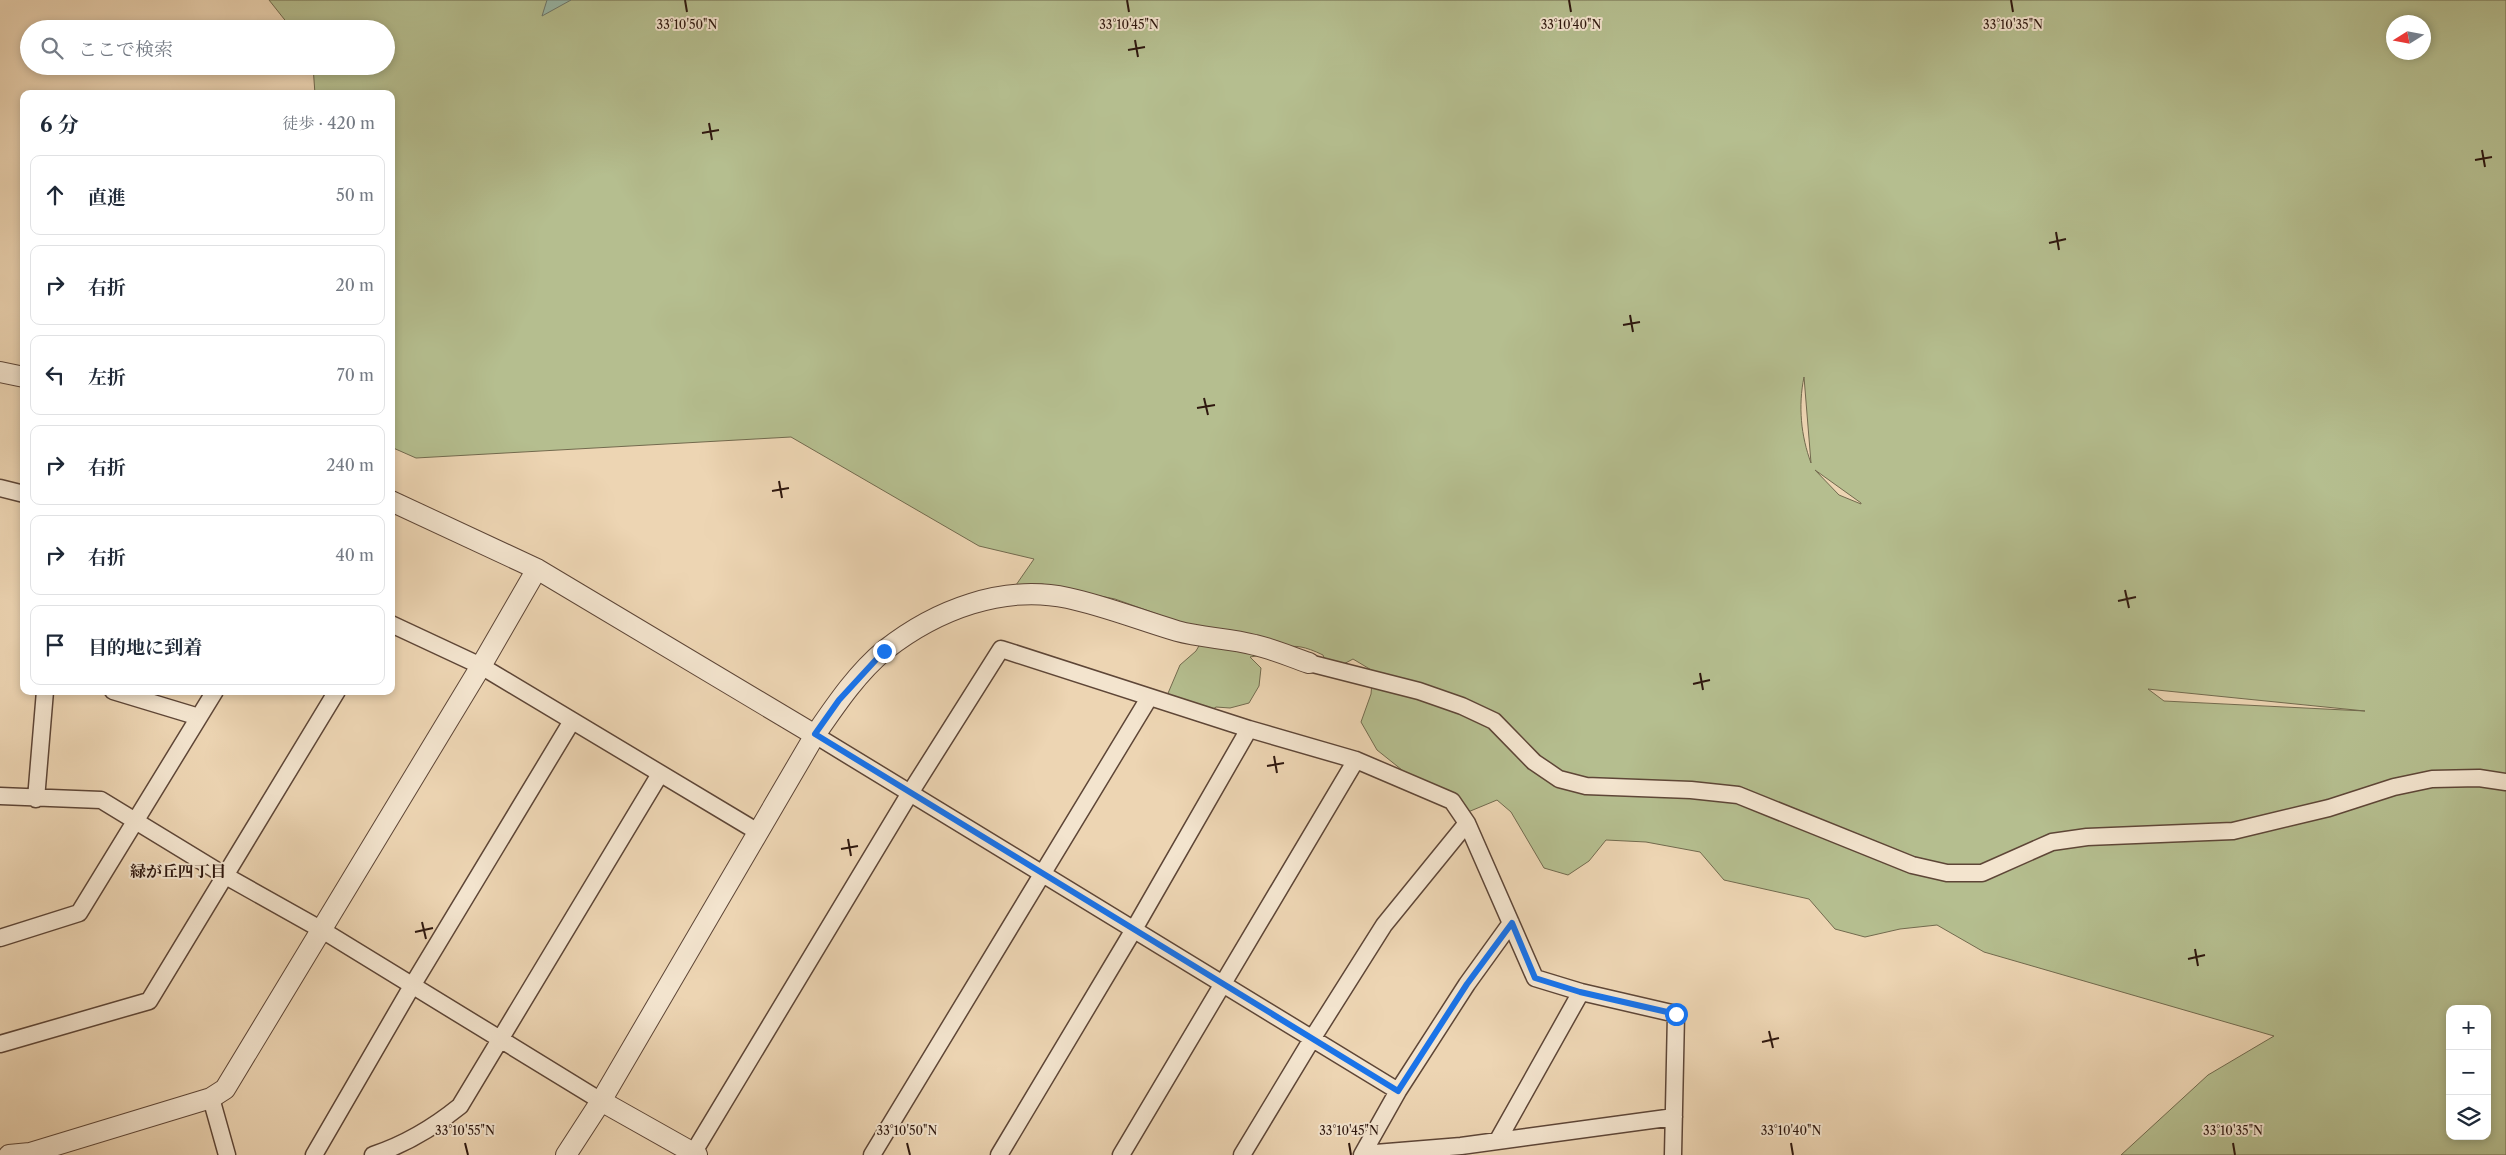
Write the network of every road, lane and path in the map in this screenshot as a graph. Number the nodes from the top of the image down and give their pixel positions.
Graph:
1 (0, 372) edge
2 (20, 376) edge
3 (0, 488) edge
4 (20, 493) edge
5 (395, 503) edge
6 (537, 569) junction
7 (395, 626) edge
8 (1309, 663) joint
9 (481, 666) junction
10 (45, 695) edge
11 (126, 695) edge
12 (213, 695) edge
13 (335, 695) edge
14 (1149, 698) junction
15 (199, 717) junction
16 (572, 721) junction
17 (1250, 729) junction
18 (815, 734) junction
19 (1356, 760) junction
20 (660, 774) junction
21 (2506, 782) edge
22 (910, 793) junction
23 (0, 796) edge
24 (36, 799) junction
25 (136, 821) junction
26 (1467, 823) junction
27 (758, 832) junction
28 (224, 875) junction
29 (1044, 876) junction
30 (1512, 923) junction
31 (322, 930) junction
32 (1133, 930) junction
33 (0, 938) edge
34 (1223, 985) junction
35 (412, 986) junction
36 (1580, 992) junction
37 (500, 1039) junction
38 (1312, 1039) junction
39 (0, 1044) edge
40 (1398, 1091) junction
41 (211, 1098) junction
42 (601, 1101) junction
43 (1674, 1118) junction
44 (1498, 1140) junction
45 (694, 1154) edge
46 (1362, 1154) edge
47 (9, 1155) edge
48 (227, 1155) edge
49 (314, 1155) edge
50 (373, 1155) edge
51 (566, 1155) edge
52 (872, 1155) edge
53 (999, 1155) edge
54 (1121, 1155) edge
55 (1242, 1155) edge
56 (1673, 1155) edge

1 - 2 street
3 - 4 street
5 - 6 street
6 - 9 street
6 - 18 street
7 - 9 street
8 - 18 street
8 - 21 street
9 - 16 street
9 - 31 street
10 - 24 street
11 - 15 street
12 - 15 street
13 - 28 street
14 - 17 street
14 - 22 street
14 - 29 street
15 - 25 street
16 - 20 street
16 - 35 street
17 - 19 street
17 - 32 street
18 - 22 street
18 - 27 street
19 - 26 street
19 - 34 street
20 - 27 street
20 - 37 street
22 - 29 street
22 - 45 street
23 - 24 street
24 - 25 street
25 - 28 street
25 - 33 street
26 - 30 street
26 - 38 street
27 - 42 street
28 - 31 street
28 - 39 street
29 - 32 street
29 - 52 street
30 - 36 street
30 - 40 street
31 - 35 street
31 - 41 street
32 - 34 street
32 - 53 street
34 - 38 street
34 - 54 street
35 - 37 street
35 - 49 street
36 - 43 street
36 - 44 street
37 - 42 street
37 - 50 street
38 - 40 street
38 - 55 street
40 - 46 street
41 - 47 street
41 - 48 street
42 - 45 street
42 - 51 street
43 - 44 street
43 - 56 street
44 - 46 street

